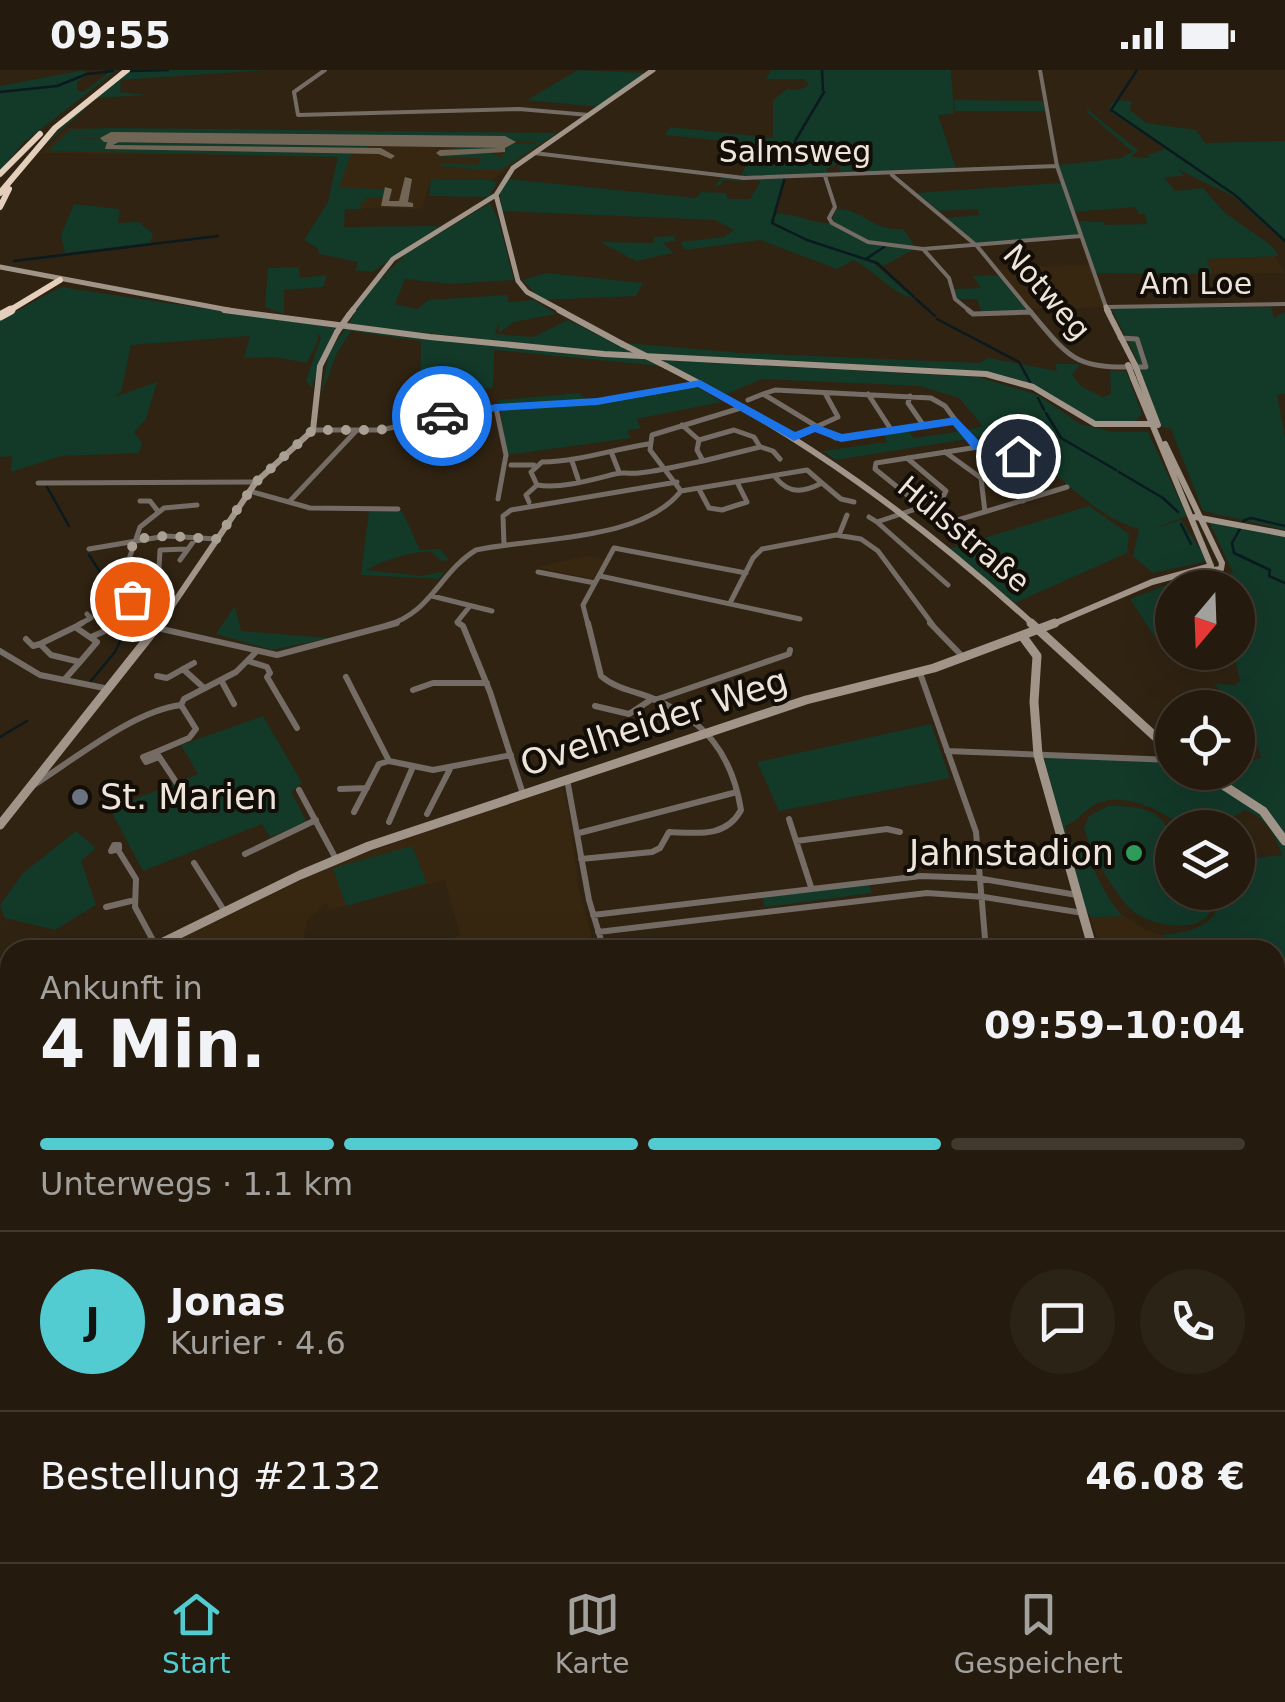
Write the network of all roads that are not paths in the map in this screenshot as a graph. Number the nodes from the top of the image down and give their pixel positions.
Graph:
1 (124, 70) edge
2 (325, 70) edge
3 (653, 70) edge
4 (1040, 70) edge
5 (590, 116) junction
6 (48, 128) junction
7 (534, 153) junction
8 (19, 166) junction
9 (1057, 166) junction
10 (0, 174) edge
11 (891, 174) junction
12 (825, 176) junction
13 (0, 184) edge
14 (0, 193) edge
15 (496, 198) junction
16 (0, 207) edge
17 (1081, 236) junction
18 (974, 245) junction
19 (922, 249) junction
20 (0, 267) edge
21 (40, 276) junction
22 (58, 280) junction
23 (47, 286) junction
24 (1285, 304) edge
25 (1106, 306) junction
26 (0, 308) edge
27 (1032, 312) junction
28 (349, 315) joint
29 (0, 316) edge
30 (338, 332) joint
31 (1122, 338) junction
32 (959, 373) junction
33 (1137, 378) junction
34 (700, 384) junction
35 (825, 393) junction
36 (763, 394) junction
37 (868, 394) junction
38 (910, 396) junction
39 (746, 403) junction
40 (496, 407) junction
41 (1146, 411) junction
42 (956, 421) junction
43 (1136, 424) junction
44 (682, 425) junction
45 (1153, 425) junction
46 (924, 426) junction
47 (815, 428) junction
48 (313, 430) junction
49 (356, 430) junction
50 (892, 431) junction
51 (794, 437) junction
52 (700, 440) junction
53 (648, 444) junction
54 (760, 447) junction
55 (978, 447) junction
56 (945, 452) junction
57 (612, 454) junction
58 (907, 458) junction
59 (780, 459) dead end
60 (572, 460) junction
61 (703, 461) junction
62 (512, 465) dead end
63 (536, 465) junction
64 (664, 467) junction
65 (619, 472) junction
66 (776, 478) junction
67 (578, 479) junction
68 (1060, 481) dead end
69 (256, 482) junction
70 (677, 482) junction
71 (38, 483) dead end
72 (738, 484) junction
73 (822, 484) junction
74 (537, 485) junction
75 (249, 491) junction
76 (682, 491) junction
77 (700, 491) junction
78 (498, 499) dead end
79 (140, 501) dead end
80 (1022, 501) junction
81 (289, 502) junction
82 (529, 502) dead end
83 (854, 502) dead end
84 (197, 505) dead end
85 (922, 507) junction
86 (398, 508) dead end
87 (157, 510) junction
88 (985, 512) junction
89 (847, 514) dead end
90 (901, 514) junction
91 (870, 517) dead end
92 (1194, 517) junction
93 (877, 522) junction
94 (1285, 534) edge
95 (839, 535) junction
96 (196, 537) junction
97 (134, 539) junction
98 (217, 539) junction
99 (504, 545) junction
100 (89, 548) dead end
101 (187, 549) junction
102 (180, 560) dead end
103 (159, 568) dead end
104 (538, 572) dead end
105 (746, 572) junction
106 (597, 580) junction
107 (948, 585) dead end
108 (432, 596) junction
109 (730, 603) junction
110 (470, 606) junction
111 (492, 611) dead end
112 (90, 618) dead end
113 (800, 619) dead end
114 (127, 621) junction
115 (75, 627) junction
116 (156, 628) junction
117 (1042, 630) junction
118 (91, 637) junction
119 (1023, 637) junction
120 (26, 639) dead end
121 (40, 644) junction
122 (790, 650) dead end
123 (0, 651) edge
124 (256, 652) junction
125 (963, 657) junction
126 (248, 661) junction
127 (80, 662) junction
128 (194, 664) dead end
129 (182, 668) junction
130 (920, 672) junction
131 (156, 676) dead end
132 (346, 677) dead end
133 (64, 680) junction
134 (221, 680) junction
135 (487, 684) junction
136 (204, 688) junction
137 (110, 689) junction
138 (413, 690) dead end
139 (654, 699) junction
140 (234, 704) dead end
141 (181, 705) junction
142 (595, 706) dead end
143 (297, 728) dead end
144 (710, 732) junction
145 (1155, 736) edge
146 (947, 751) junction
147 (1038, 755) junction
148 (511, 756) junction
149 (1155, 759) edge
150 (389, 761) junction
151 (450, 768) junction
152 (412, 769) junction
153 (567, 780) junction
154 (176, 782) dead end
155 (28, 788) junction
156 (367, 788) junction
157 (340, 789) dead end
158 (299, 790) dead end
159 (1230, 790) edge
160 (737, 792) junction
161 (523, 794) junction
162 (354, 812) dead end
163 (427, 814) dead end
164 (789, 819) dead end
165 (316, 820) junction
166 (389, 822) dead end
167 (0, 825) edge
168 (900, 832) dead end
169 (578, 833) junction
170 (796, 841) junction
171 (1285, 842) edge
172 (118, 850) dead end
173 (245, 854) dead end
174 (336, 859) junction
175 (582, 859) junction
176 (194, 863) dead end
177 (873, 879) junction
178 (982, 882) junction
179 (811, 887) junction
180 (879, 895) junction
181 (1077, 895) junction
182 (984, 897) junction
183 (131, 901) junction
184 (702, 901) junction
185 (106, 907) dead end
186 (225, 912) junction
187 (1083, 913) junction
188 (593, 914) junction
189 (706, 918) junction
190 (598, 932) junction
191 (148, 940) edge
192 (168, 940) edge
193 (601, 940) edge
194 (986, 940) edge
195 (1091, 940) edge

1 - 6 highway
1 - 8 highway
2 - 5 street
3 - 5 street
4 - 9 street
5 - 7 street
6 - 10 highway
6 - 13 highway
7 - 12 street, Salmsweg
7 - 15 street
8 - 14 highway
8 - 16 highway
9 - 11 street, Salmsweg
9 - 17 street
11 - 12 street, Salmsweg
11 - 18 street, Notweg
12 - 19 street
15 - 28 street
15 - 34 street, Hülsstraße, bridge
17 - 18 street
17 - 25 street
18 - 19 street
18 - 27 street, Notweg
19 - 27 street
20 - 21 street
21 - 22 street
21 - 23 highway
22 - 23 highway
22 - 29 highway
22 - 32 street
23 - 26 highway
24 - 25 street, Am Loe
25 - 31 street
27 - 31 street, Notweg
28 - 30 street, bridge
30 - 48 street
31 - 33 street, bridge
32 - 43 street
32 - 45 street
33 - 41 street
33 - 45 street
34 - 39 street, Hülsstraße
34 - 40 street
35 - 36 street
35 - 37 street
35 - 47 street
36 - 39 street
36 - 47 street
37 - 38 street
37 - 50 street
38 - 42 street
38 - 46 street
39 - 44 street
39 - 51 street, Hülsstraße
40 - 49 street
40 - 78 street
41 - 43 street
41 - 45 street
42 - 46 street
42 - 55 street
43 - 45 street
44 - 52 street
44 - 53 street
45 - 92 street
46 - 50 street
47 - 50 street
47 - 51 street
48 - 49 street
48 - 69 street
49 - 81 street
51 - 90 street, Hülsstraße
52 - 54 street
52 - 61 street
53 - 57 street
53 - 64 street
54 - 59 street
54 - 61 street
55 - 56 street
55 - 80 street
56 - 58 street
56 - 88 street
57 - 60 street
57 - 65 street
58 - 85 street
58 - 85 street
60 - 63 street
60 - 67 street
61 - 64 street
62 - 63 street
63 - 74 street
64 - 65 street
64 - 70 street
65 - 67 street
66 - 72 street
66 - 73 street
66 - 73 street
67 - 74 street
68 - 80 street
69 - 71 street
69 - 75 street
70 - 76 street
70 - 99 street
72 - 77 street
72 - 77 street
73 - 83 street
74 - 82 street
75 - 81 street
75 - 98 street
76 - 77 street
76 - 99 street
79 - 87 street
80 - 88 street
81 - 86 street
84 - 87 street
85 - 88 street
85 - 90 street
87 - 97 street
89 - 95 street
90 - 93 street
90 - 117 street, Hülsstraße
91 - 93 street
92 - 94 street
92 - 117 street, Ovelheider Weg
93 - 107 street
95 - 105 street
95 - 125 street
96 - 97 street
96 - 98 street
96 - 101 street
97 - 100 street
97 - 114 street
98 - 116 street
99 - 108 street
101 - 102 street
101 - 103 street
104 - 106 street
105 - 106 street
105 - 109 street
106 - 109 street
106 - 139 street
108 - 110 street
108 - 124 street
109 - 113 street
110 - 111 street
110 - 135 street
112 - 115 street
114 - 116 street
114 - 118 street
115 - 118 street
115 - 121 street
116 - 124 street
116 - 137 street
117 - 119 street, Ovelheider Weg
117 - 145 street, Hülsstraße
118 - 127 street
119 - 125 street, Ovelheider Weg
119 - 147 street
120 - 121 street
121 - 127 street
122 - 139 street
123 - 133 street
124 - 126 street
125 - 130 street, Ovelheider Weg
126 - 134 street
126 - 143 street
127 - 133 street
128 - 129 street
129 - 131 street
129 - 136 street
130 - 144 street, Ovelheider Weg
130 - 146 street
132 - 150 street
133 - 137 street
134 - 136 street
134 - 140 street
135 - 138 street
135 - 148 street
136 - 141 street
137 - 155 street
139 - 142 street
139 - 144 street
141 - 154 street
141 - 155 street
144 - 153 street, Ovelheider Weg
144 - 160 street
146 - 147 street
146 - 178 street
147 - 149 street
147 - 181 street
148 - 151 street
148 - 161 street
150 - 152 street
150 - 156 street
151 - 152 street
151 - 163 street
152 - 166 street
153 - 161 street, Ovelheider Weg
153 - 169 street
155 - 167 street
156 - 157 street
156 - 162 street
158 - 165 street
159 - 171 street
160 - 169 street
160 - 175 street
161 - 174 street, Ovelheider Weg
164 - 170 street
165 - 173 street
165 - 174 street
168 - 170 street
169 - 175 street
170 - 179 street
172 - 183 street
174 - 186 street, Ovelheider Weg
175 - 188 street
176 - 186 street
177 - 178 street
177 - 179 street
177 - 180 street
178 - 181 street
178 - 182 street
179 - 184 street
180 - 182 street
180 - 189 street
181 - 187 street
182 - 187 street
182 - 194 street
183 - 185 street
183 - 191 street
184 - 188 street
184 - 189 street
186 - 192 street, Ovelheider Weg
187 - 195 street
188 - 190 street
189 - 190 street
190 - 193 street

